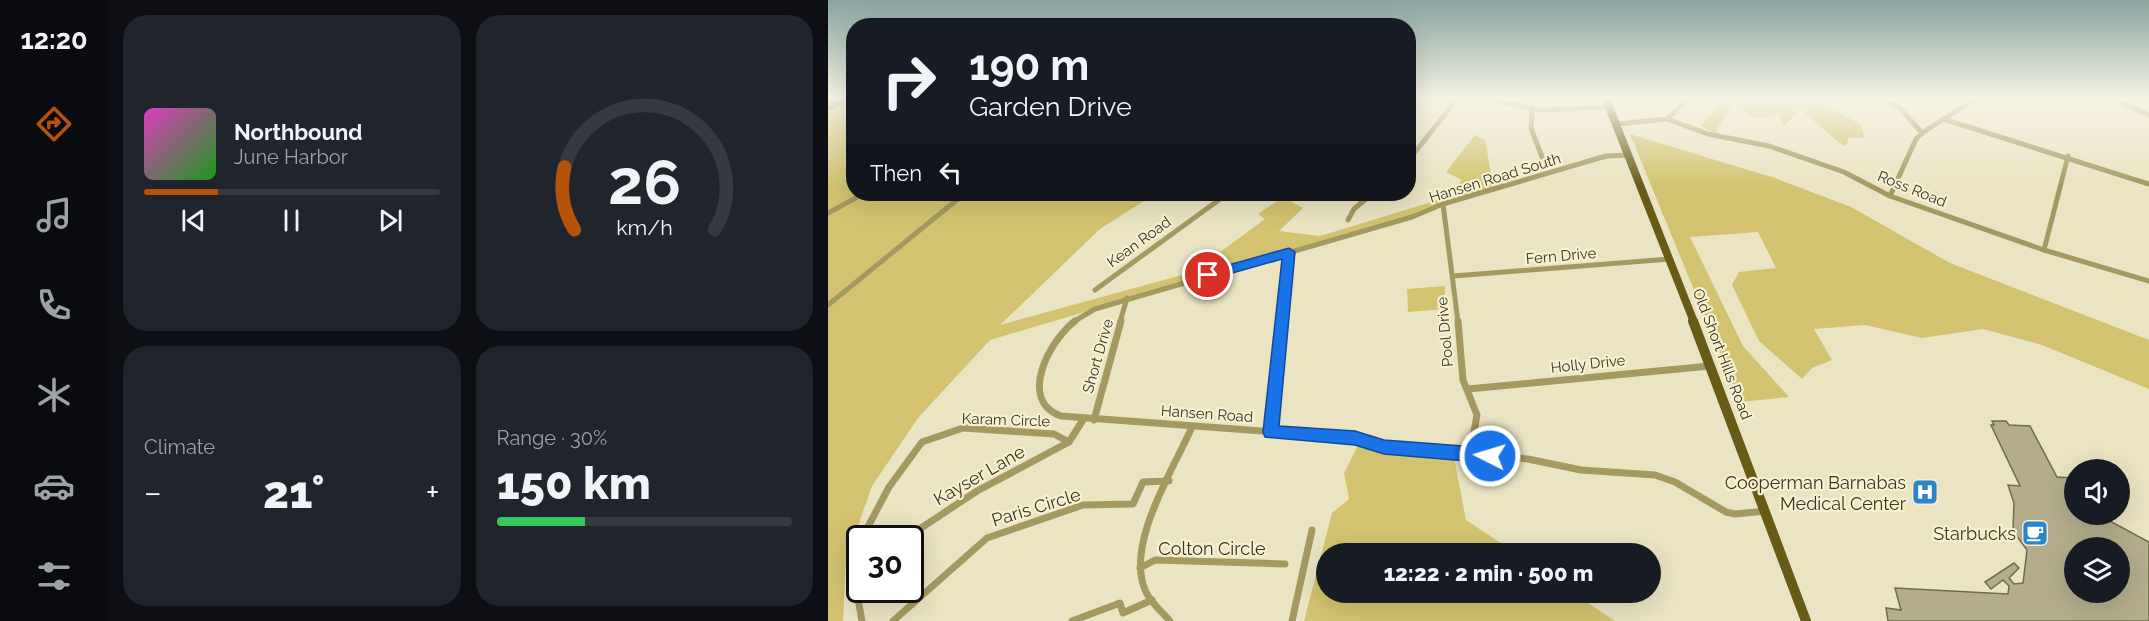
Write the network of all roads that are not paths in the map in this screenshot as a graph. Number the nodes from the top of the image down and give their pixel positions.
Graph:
1 (1434, 128) edge
2 (1533, 128) edge
3 (1619, 128) edge
4 (1692, 128) edge
5 (1918, 128) edge
6 (1930, 128) edge
7 (1973, 128) edge
8 (1922, 133) junction
9 (1416, 151) edge
10 (1629, 155) junction
11 (2068, 156) junction
12 (1544, 162) dead end
13 (2149, 184) edge
14 (1890, 196) junction
15 (850, 201) edge
16 (955, 201) edge
17 (1217, 201) edge
18 (1363, 201) edge
19 (1443, 204) junction
20 (828, 213) edge
21 (1348, 220) dead end
22 (2044, 250) junction
23 (1289, 252) junction
24 (1670, 259) junction
25 (1454, 276) junction
26 (2149, 281) edge
27 (1095, 290) dead end
28 (1127, 298) junction
29 (828, 305) edge
30 (1710, 366) junction
31 (1468, 389) junction
32 (1083, 420) junction
33 (1094, 420) junction
34 (1192, 427) junction
35 (1271, 432) junction
36 (1069, 442) junction
37 (1470, 454) junction
38 (1169, 481) junction
39 (1766, 511) junction
40 (869, 525) edge
41 (924, 526) edge
42 (1312, 530) dead end
43 (1286, 564) dead end
44 (1140, 568) junction
45 (1152, 600) junction
46 (860, 603) edge
47 (862, 621) edge
48 (893, 621) edge
49 (1072, 621) edge
50 (1170, 621) edge
51 (1292, 621) edge
52 (1806, 621) edge

1 - 9 street
2 - 12 street
3 - 10 main road, Old Short Hills Road
4 - 14 street, Ross Road
5 - 8 street
6 - 8 street
7 - 11 street
8 - 14 street
10 - 19 street, Hansen Road South
10 - 24 main road, Old Short Hills Road
11 - 13 street
11 - 22 street
14 - 22 street, Ross Road
15 - 20 street
16 - 29 street
17 - 27 street, Kean Road
18 - 21 street
19 - 23 street, Hansen Road South
19 - 25 street, Pool Drive
22 - 26 street, Ross Road
23 - 28 street, Hansen Road South
23 - 35 street
24 - 25 street, Fern Drive
24 - 30 main road, Old Short Hills Road
25 - 31 street, Pool Drive
28 - 32 street, Hansen Road
28 - 33 street, Short Drive
30 - 31 street, Holly Drive
30 - 39 main road, Old Short Hills Road
31 - 37 street, Pool Drive
32 - 33 street, Hansen Road
32 - 36 street, Karam Circle
33 - 34 street, Hansen Road
34 - 35 street, Hansen Road
34 - 38 street
35 - 37 street, Hansen Road
36 - 40 street, Karam Circle
36 - 41 street, Kayser Lane
37 - 39 street, Hansen Road
38 - 44 street
38 - 48 street, Paris Circle
39 - 52 main road, Old Short Hills Road
42 - 51 street
43 - 44 street, Colton Circle
44 - 45 street
45 - 49 street
45 - 50 street
46 - 47 street

